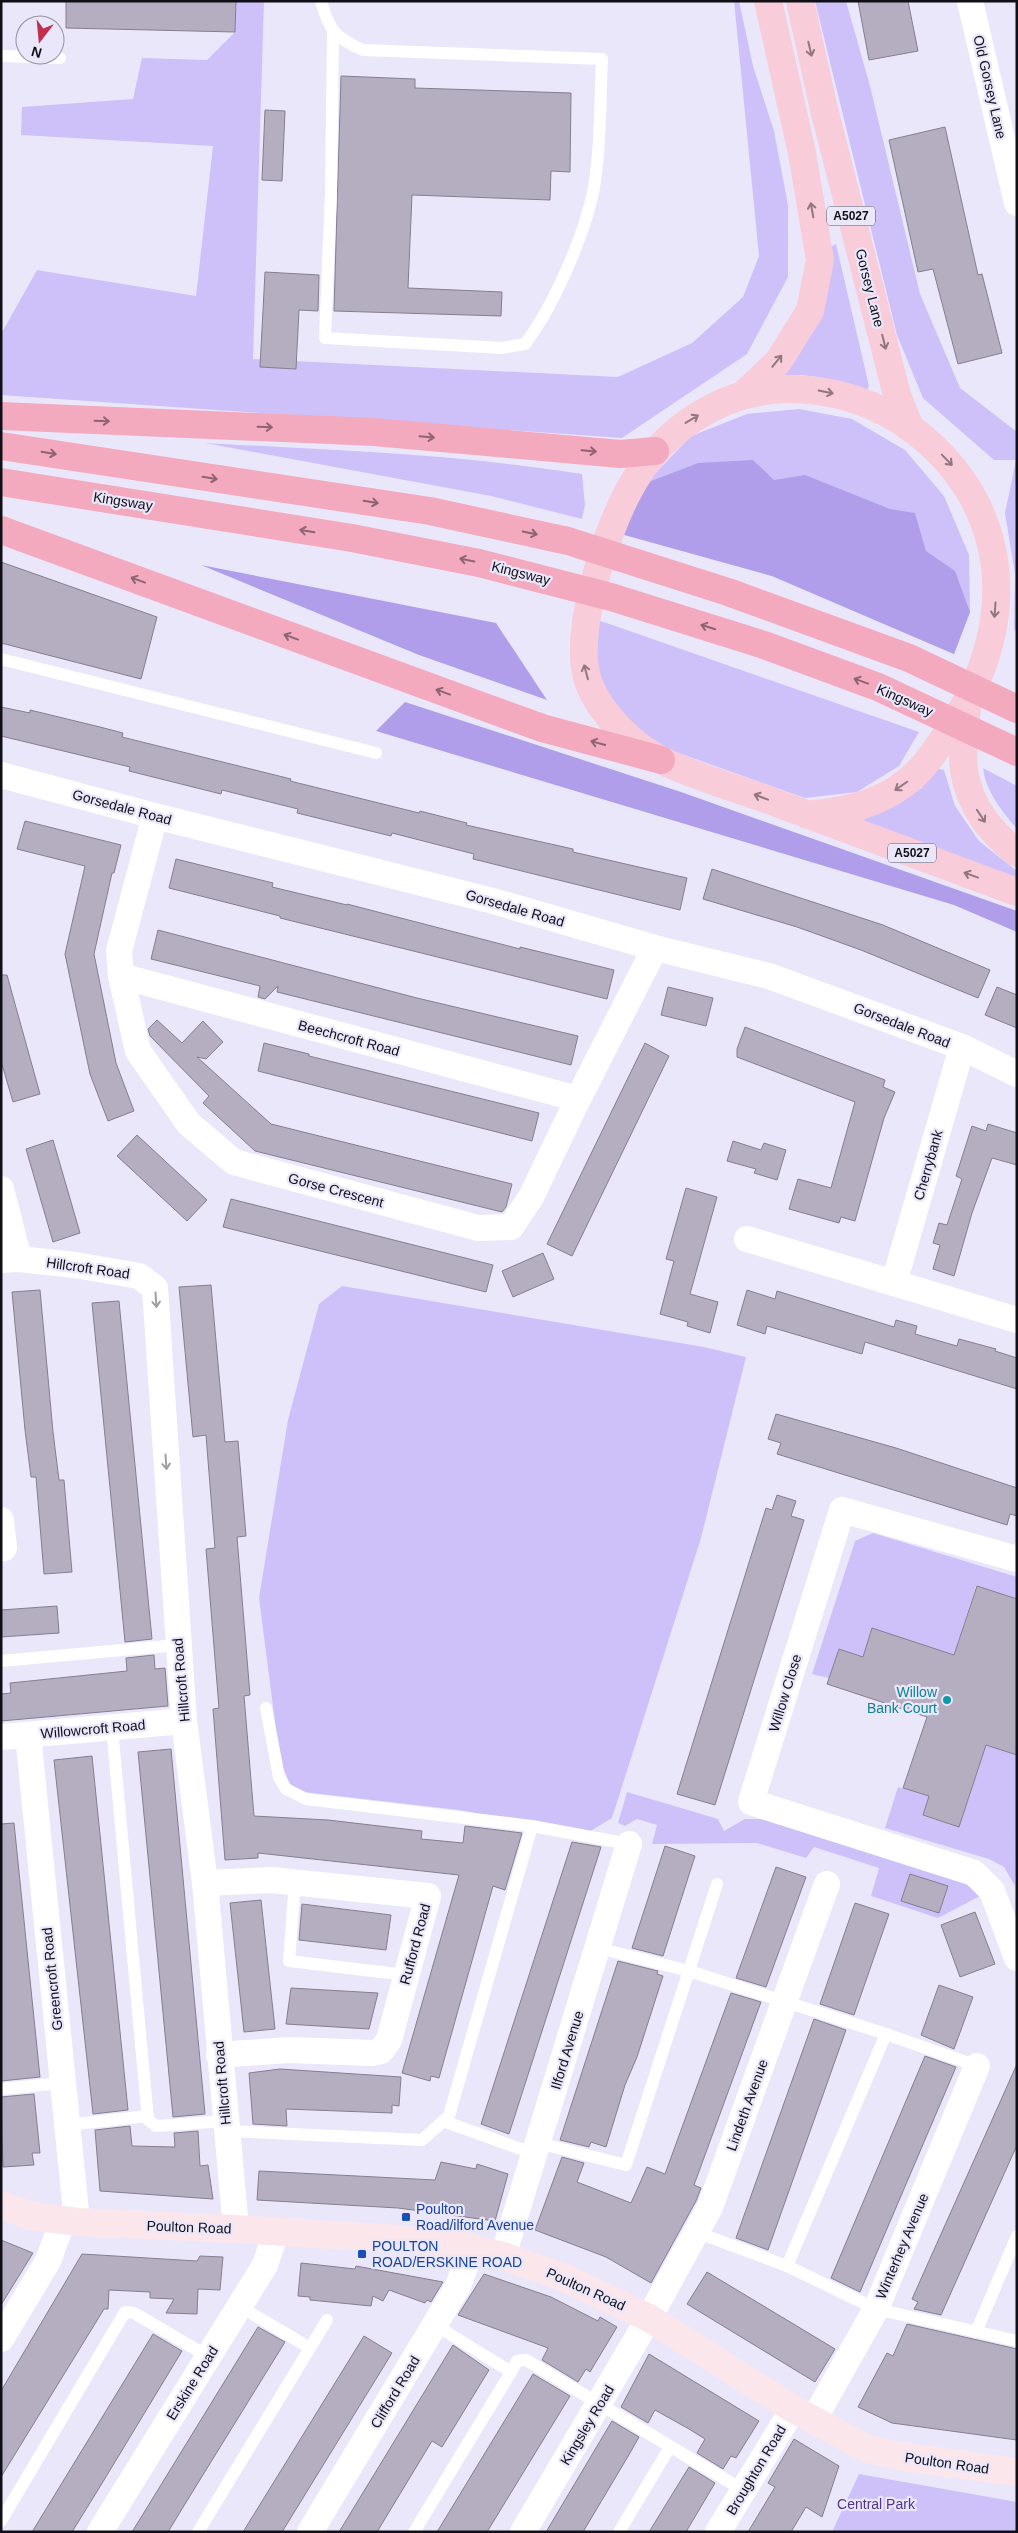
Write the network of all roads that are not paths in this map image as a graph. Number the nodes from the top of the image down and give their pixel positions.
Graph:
1 (321, 1) edge
2 (768, 1) edge
3 (800, 1) edge
4 (970, 1) edge
5 (333, 31) junction
6 (1, 56) edge
7 (15, 56) edge
8 (1012, 163) edge
9 (1016, 199) edge
10 (743, 395) junction
11 (1, 416) edge
12 (910, 428) junction
13 (1, 446) edge
14 (655, 451) junction
15 (1, 482) edge
16 (1, 530) edge
17 (1, 659) edge
18 (967, 702) junction
19 (1017, 709) edge
20 (1017, 752) edge
21 (376, 753) dead end
22 (662, 760) junction
23 (1, 775) edge
24 (806, 814) junction
25 (155, 816) junction
26 (1017, 853) edge
27 (1017, 892) edge
28 (655, 948) junction
29 (121, 976) junction
30 (962, 1047) junction
31 (1017, 1074) edge
32 (578, 1099) junction
33 (1, 1190) edge
34 (747, 1239) dead end
35 (10, 1259) edge
36 (894, 1283) junction
37 (1017, 1320) edge
38 (1, 1520) edge
39 (4, 1548) dead end
40 (1017, 1559) edge
41 (178, 1645) junction
42 (1, 1662) edge
43 (266, 1708) dead end
44 (184, 1722) junction
45 (112, 1728) junction
46 (28, 1735) junction
47 (1, 1737) edge
48 (532, 1826) junction
49 (628, 1844) joint
50 (295, 1881) junction
51 (204, 1882) junction
52 (717, 1884) dead end
53 (827, 1884) dead end
54 (598, 1948) junction
55 (1017, 1958) edge
56 (689, 1972) junction
57 (406, 1975) junction
58 (784, 2003) junction
59 (886, 2034) junction
60 (220, 2055) junction
61 (977, 2066) joint
62 (63, 2083) junction
63 (1, 2090) edge
64 (148, 2116) junction
65 (443, 2121) junction
66 (67, 2125) junction
67 (226, 2126) junction
68 (537, 2148) junction
69 (1, 2205) edge
70 (70, 2221) junction
71 (236, 2229) junction
72 (276, 2232) junction
73 (696, 2232) junction
74 (1017, 2236) edge
75 (472, 2248) junction
76 (503, 2256) junction
77 (787, 2266) junction
78 (240, 2306) junction
79 (876, 2309) junction
80 (649, 2318) junction
81 (327, 2320) dead end
82 (5, 2325) edge
83 (435, 2325) junction
84 (976, 2332) junction
85 (1017, 2340) edge
86 (310, 2348) junction
87 (208, 2357) junction
88 (510, 2372) junction
89 (599, 2405) junction
90 (804, 2414) junction
91 (670, 2448) junction
92 (1017, 2472) edge
93 (743, 2490) junction
94 (1, 2521) edge
95 (100, 2532) edge
96 (198, 2532) edge
97 (310, 2532) edge
98 (414, 2532) edge
99 (523, 2532) edge
100 (619, 2532) edge
101 (718, 2532) edge

1 - 5 lane
10 -> 2 main road, A5027
3 -> 12 main road, Gorsey Lane / A5027
4 - 8 street, Old Gorsey Lane
5 - 5 lane
6 - 7 lane
8 - 9 street, Old Gorsey Lane
10 -> 12 main road
14 -> 10 main road
11 -> 14 highway
12 -> 18 main road
13 -> 19 highway
22 -> 14 main road
20 -> 15 highway, Kingsway
22 -> 16 highway
17 - 21 lane
18 -> 24 main road
18 -> 26 main road
24 -> 22 main road
23 - 25 street, Gorsedale Road
27 -> 24 main road, A5027
25 - 28 street, Gorsedale Road
25 - 29 street, Gorse Crescent
28 - 30 street, Gorsedale Road
28 - 32 street, Gorse Crescent
29 - 32 street, Beechcroft Road
29 - 32 street, Gorse Crescent
30 - 31 street, Gorsedale Road
30 - 36 street, Cherrybank
33 - 35 street
34 - 36 street
35 -> 41 street, Hillcroft Road
36 - 37 street
38 - 39 street
40 - 55 street, Willow Close
41 - 42 lane
41 - 44 street, Hillcroft Road
43 - 48 lane
44 - 45 street, Willowcroft Road
44 - 51 street, Hillcroft Road
45 - 46 street, Willowcroft Road
45 - 64 lane
46 - 47 street, Willowcroft Road
46 - 62 street, Greencroft Road
48 - 49 lane
48 - 65 lane
49 - 54 street, Ilford Avenue
50 - 51 street, Rufford Road
50 - 57 lane
50 - 57 street, Rufford Road
51 - 60 street, Hillcroft Road
52 - 56 lane
53 - 58 street, Lindeth Avenue
54 - 56 lane
54 - 68 street, Ilford Avenue
56 - 58 lane
56 - 68 lane
57 - 60 street, Rufford Road
58 - 59 lane
58 - 73 street, Lindeth Avenue
59 - 61 lane
59 - 77 lane
60 - 67 street, Hillcroft Road
61 - 79 street, Winterhey Avenue
62 - 63 lane
62 - 66 street, Greencroft Road
64 - 66 lane
64 - 67 lane
65 - 67 lane
65 - 68 lane
66 - 70 street, Greencroft Road
67 - 71 street, Hillcroft Road
68 - 76 street, Ilford Avenue
69 - 70 main road, Poulton Road
70 - 71 main road, Poulton Road
70 - 82 street
71 - 72 main road, Poulton Road
72 - 75 main road, Poulton Road
72 - 78 street, Erskine Road
73 - 77 lane
73 - 80 street, Lindeth Avenue
74 - 84 lane
75 - 76 main road, Poulton Road
75 - 83 street, Clifford Road
76 - 80 main road, Poulton Road
77 - 79 lane
78 - 86 lane
78 - 87 street, Erskine Road
79 - 84 lane
79 - 90 street, Winterhey Avenue
80 - 89 street, Kingsley Road
80 - 90 main road, Poulton Road
81 - 86 lane
83 - 88 lane
83 - 97 street, Clifford Road
84 - 85 lane
86 - 96 lane
87 - 94 lane
87 - 95 street, Erskine Road
88 - 89 lane
88 - 98 lane
89 - 91 lane
89 - 99 street, Kingsley Road
90 - 92 main road, Poulton Road
90 - 93 street, Broughton Road
91 - 93 lane
91 - 100 lane
93 - 101 street, Broughton Road

